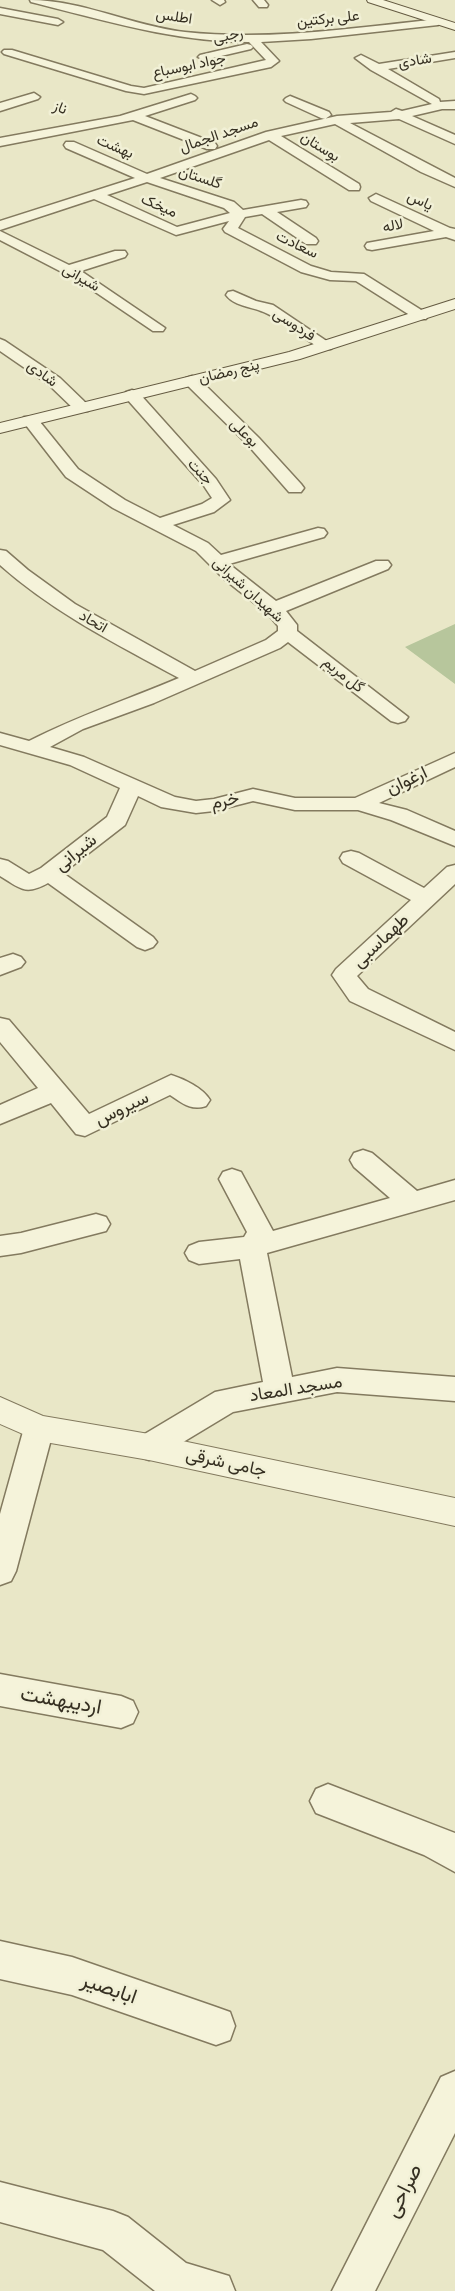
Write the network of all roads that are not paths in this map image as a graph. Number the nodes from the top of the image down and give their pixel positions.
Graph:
1 (35, 0) edge
2 (372, 0) edge
3 (1, 12) edge
4 (58, 22) dead end
5 (438, 22) junction
6 (134, 25) junction
7 (206, 26) dead end
8 (454, 26) edge
9 (367, 29) junction
10 (118, 31) dead end
11 (318, 34) junction
12 (194, 36) junction
13 (218, 37) junction
14 (256, 38) junction
15 (381, 40) dead end
16 (333, 45) dead end
17 (171, 47) dead end
18 (455, 55) edge
19 (8, 57) dead end
20 (204, 57) dead end
21 (361, 58) dead end
22 (375, 68) junction
23 (196, 79) junction
24 (34, 97) dead end
25 (455, 99) edge
26 (290, 100) dead end
27 (435, 101) junction
28 (455, 105) edge
29 (0, 107) edge
30 (395, 112) junction
31 (132, 115) junction
32 (325, 115) junction
33 (46, 120) dead end
34 (337, 120) junction
35 (67, 129) junction
36 (270, 135) junction
37 (455, 140) edge
38 (0, 142) edge
39 (70, 145) dead end
40 (211, 146) junction
41 (455, 172) edge
42 (134, 173) junction
43 (441, 176) junction
44 (153, 180) junction
45 (455, 183) edge
46 (354, 187) dead end
47 (102, 198) junction
48 (376, 198) dead end
49 (301, 204) dead end
50 (265, 210) junction
51 (240, 214) junction
52 (0, 216) edge
53 (1, 232) edge
54 (453, 233) edge
55 (311, 241) dead end
56 (372, 246) dead end
57 (120, 254) dead end
58 (68, 270) junction
59 (233, 296) dead end
60 (455, 304) edge
61 (421, 316) junction
62 (158, 328) dead end
63 (0, 344) edge
64 (326, 346) junction
65 (192, 381) junction
66 (132, 395) junction
67 (82, 408) junction
68 (30, 420) junction
69 (0, 428) edge
70 (294, 488) dead end
71 (159, 524) junction
72 (318, 533) dead end
73 (0, 555) edge
74 (218, 562) junction
75 (382, 565) dead end
76 (274, 609) junction
77 (288, 633) junction
78 (194, 678) junction
79 (398, 717) dead end
80 (1, 740) edge
81 (33, 747) junction
82 (455, 759) edge
83 (131, 786) junction
84 (359, 804) junction
85 (455, 839) edge
86 (351, 858) dead end
87 (0, 866) edge
88 (455, 872) edge
89 (50, 873) junction
90 (426, 899) junction
91 (145, 942) dead end
92 (0, 1026) edge
93 (455, 1042) edge
94 (56, 1091) junction
95 (197, 1100) dead end
96 (0, 1115) edge
97 (363, 1160) dead end
98 (232, 1179) dead end
99 (455, 1190) edge
100 (411, 1201) junction
101 (96, 1224) dead end
102 (0, 1246) edge
103 (252, 1247) junction
104 (199, 1253) dead end
105 (455, 1389) edge
106 (280, 1391) junction
107 (0, 1410) edge
108 (40, 1428) junction
109 (149, 1447) junction
110 (455, 1512) edge
111 (0, 1571) edge
112 (0, 1690) edge
113 (121, 1712) dead end
114 (328, 1801) dead end
115 (455, 1854) edge
116 (0, 1960) edge
117 (216, 2026) dead end
118 (455, 2091) edge
119 (0, 2202) edge
120 (188, 2288) edge
121 (353, 2291) edge

1 - 6 street, اطلس
2 - 5 main road
3 - 4 street
5 - 8 main road
5 - 9 street, علی برکتین
6 - 10 street
6 - 12 street, اطلس
7 - 13 street
9 - 11 street, علی برکتین
9 - 15 street
11 - 14 street, علی برکتین
11 - 16 street
12 - 13 street, اطلس
12 - 17 street
13 - 14 street, اطلس
14 - 20 street, رجبی
14 - 23 street, جواد ابوسباع
18 - 22 street, شادی
19 - 23 street, جواد ابوسباع
21 - 22 street, شادی
22 - 27 street, شادی
23 - 31 street
24 - 29 street
25 - 27 street, مسجد الجمال
26 - 32 street
27 - 30 street, مسجد الجمال
28 - 30 street, مسجد الجمال
30 - 32 street, مسجد الجمال
30 - 34 street, مسجد الجمال
30 - 37 street
31 - 35 street
31 - 40 street, مسجد الجمال
32 - 40 street, مسجد الجمال
33 - 35 street, ناز
34 - 36 street, مسجد الجمال
34 - 43 street
35 - 38 street
36 - 44 street, مسجد الجمال
36 - 46 street, بوستان
39 - 42 street, بهشت
40 - 42 street, مسجد الجمال
41 - 43 street
42 - 44 street, بهشت
42 - 52 street, مسجد الجمال
43 - 45 street
44 - 47 street, مسجد الجمال
44 - 51 street, گلستان
47 - 51 street, میخک
47 - 53 street, مسجد الجمال
48 - 54 street, یاس
49 - 50 street, میخک
50 - 51 street, میخک
50 - 55 street
51 - 61 street, سعادت
53 - 58 street, شیرانی
54 - 56 street, لاله
57 - 58 street
58 - 62 street, شیرانی
59 - 64 street, فردوسی
60 - 61 main road, پنج رمضان
61 - 64 main road, پنج رمضان
63 - 67 street, شادی
64 - 65 main road, پنج رمضان
65 - 66 main road, پنج رمضان
65 - 70 street, بوعلی
66 - 67 main road, پنج رمضان
66 - 71 street, جنت
67 - 68 main road, پنج رمضان
68 - 69 main road, پنج رمضان
68 - 71 street, شهیدان شیرانی
71 - 74 street, شهیدان شیرانی
72 - 74 street
73 - 78 street, اتحاد
74 - 76 street, شهیدان شیرانی
75 - 76 street
76 - 77 street, شهیدان شیرانی
77 - 78 street, شهیدان شیرانی
77 - 79 street, گل مریم
78 - 81 street, شهیدان شیرانی
80 - 81 street, خرم
81 - 83 street, خرم
82 - 84 street, ارغوان
83 - 84 street, خرم
83 - 89 street, شیرانی
84 - 85 street, خرم
86 - 90 street, طهماسبی
87 - 89 street
88 - 90 street, طهماسبی
89 - 91 street, شیرانی
90 - 93 street, طهماسبی
92 - 94 street, سیروس
94 - 95 street, سیروس
94 - 96 street
97 - 100 street
98 - 103 street
99 - 100 street
100 - 103 street
101 - 102 street
103 - 104 street
103 - 106 street
105 - 106 street, مسجد المعاد
106 - 109 street, مسجد المعاد
107 - 108 main road, جامی شرقی
108 - 109 main road, جامی شرقی
108 - 111 street
109 - 110 main road, جامی شرقی
112 - 113 street, اردیبهشت
114 - 115 street
116 - 117 street, ابابصیر
118 - 121 street, صراحی
119 - 120 street

